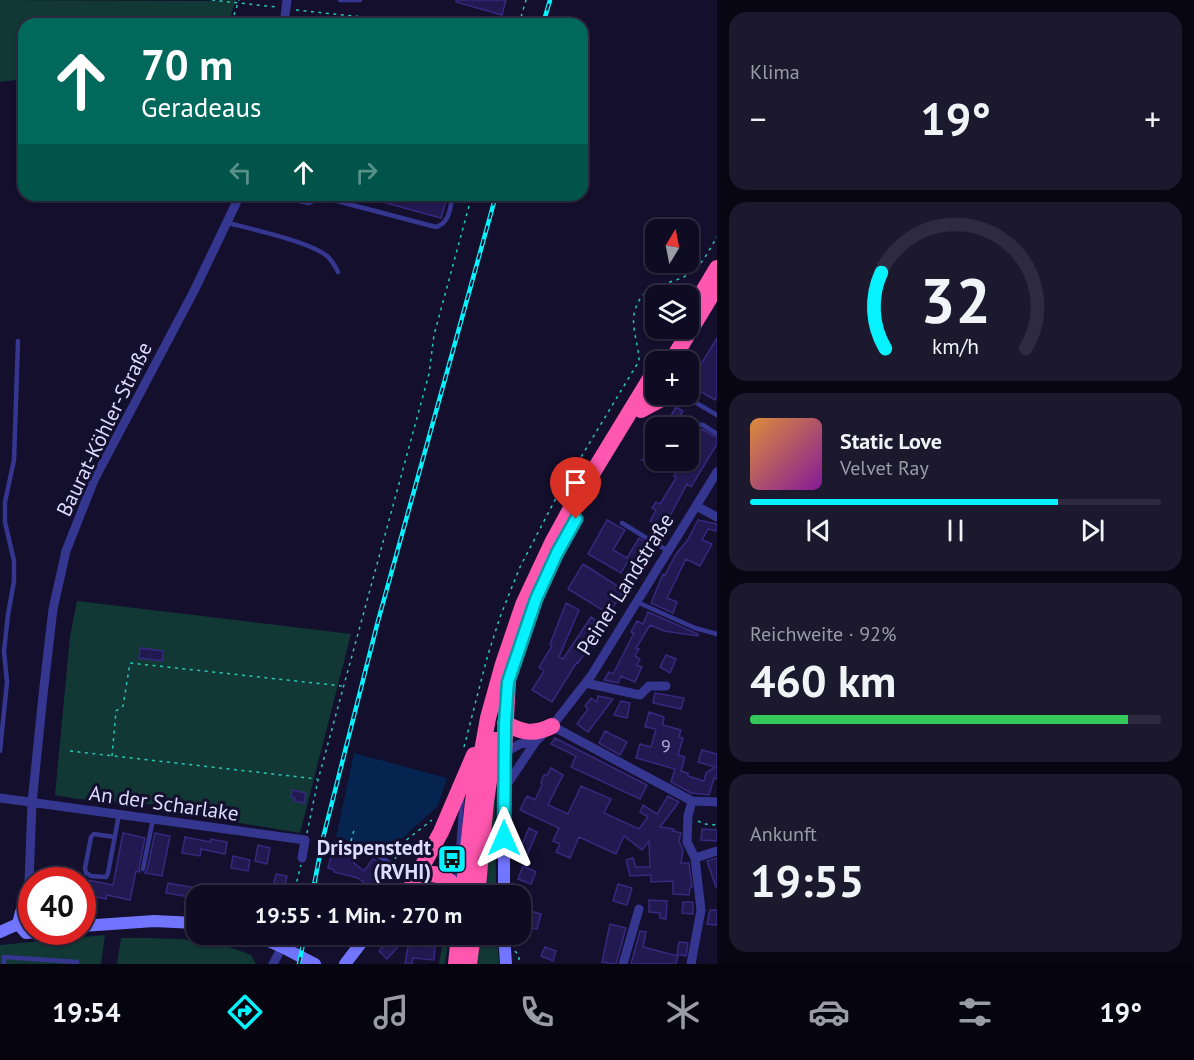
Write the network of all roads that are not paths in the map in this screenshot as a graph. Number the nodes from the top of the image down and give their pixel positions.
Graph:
1 (340, 0) edge
2 (360, 0) edge
3 (237, 201) edge
4 (333, 201) edge
5 (452, 201) edge
6 (228, 223) junction
7 (717, 268) edge
8 (338, 272) dead end
9 (717, 286) edge
10 (699, 297) edge
11 (699, 311) edge
12 (678, 339) edge
13 (18, 342) dead end
14 (669, 351) edge
15 (645, 387) edge
16 (645, 404) edge
17 (699, 404) edge
18 (650, 405) edge
19 (641, 410) junction
20 (717, 415) edge
21 (699, 424) edge
22 (717, 434) edge
23 (717, 472) edge
24 (696, 506) junction
25 (717, 517) edge
26 (622, 523) dead end
27 (668, 551) junction
28 (637, 602) junction
29 (717, 634) edge
30 (508, 682) junction
31 (586, 683) junction
32 (666, 686) dead end
33 (496, 721) junction
34 (552, 726) junction
35 (537, 741) junction
36 (0, 751) edge
37 (504, 753) junction
38 (465, 778) junction
39 (504, 789) junction
40 (0, 798) edge
41 (692, 801) junction
42 (717, 802) edge
43 (32, 803) junction
44 (119, 814) junction
45 (153, 819) junction
46 (115, 837) junction
47 (334, 843) dead end
48 (717, 851) edge
49 (302, 858) road end
50 (695, 858) junction
51 (31, 867) edge
52 (143, 869) dead end
53 (405, 885) edge
54 (411, 885) edge
55 (414, 885) edge
56 (453, 885) edge
57 (458, 885) edge
58 (459, 885) edge
59 (478, 885) edge
60 (504, 885) edge
61 (639, 909) dead end
62 (186, 923) edge
63 (18, 924) edge
64 (96, 925) edge
65 (0, 932) edge
66 (278, 945) edge
67 (360, 945) edge
68 (458, 945) edge
69 (472, 945) edge
70 (505, 945) edge
71 (282, 947) junction
72 (77, 962) dead end
73 (4, 964) edge
74 (273, 964) edge
75 (315, 964) edge
76 (345, 964) edge
77 (456, 964) edge
78 (469, 964) edge
79 (506, 964) edge
80 (623, 964) edge
81 (691, 964) edge

1 - 2 lane
3 - 6 street, Baurat-Köhler-Straße
4 - 5 lane
6 - 8 lane
6 - 43 street, Baurat-Köhler-Straße
7 - 10 highway
9 - 11 highway
12 - 14 highway
13 - 36 lane
15 - 33 highway
16 - 19 highway
17 - 20 lane
18 - 19 highway
19 - 30 highway
21 - 22 lane
23 - 24 street, Peiner Landstraße
24 - 25 street, Peiner Landstraße
24 - 27 street, Peiner Landstraße
26 - 27 lane
27 - 28 street, Peiner Landstraße
28 - 29 lane
28 - 31 street, Peiner Landstraße
30 - 33 highway
30 - 59 highway
31 - 32 street, Peiner Landstraße
31 - 34 street, Peiner Landstraße
33 - 34 highway
33 - 37 highway
33 - 38 highway
33 - 58 highway
34 - 35 street, Peiner Landstraße
34 - 41 street
35 - 37 street, Peiner Landstraße
35 - 39 street, Peiner Landstraße
37 - 39 street
38 - 54 highway
38 - 57 lane
39 - 60 street
40 - 43 street, An der Scharlake
41 - 42 street
41 - 50 street
43 - 44 street, An der Scharlake
43 - 51 street, Baurat-Köhler-Straße
44 - 45 street, An der Scharlake
44 - 46 lane
45 - 49 street, An der Scharlake
45 - 52 lane
46 - 46 lane
47 - 53 lane
48 - 50 street
50 - 81 street
55 - 56 highway
61 - 80 street
62 - 64 street
63 - 65 street
66 - 71 street
67 - 76 street
68 - 77 highway
69 - 78 highway
70 - 79 street
71 - 74 street
71 - 75 street
72 - 73 lane

